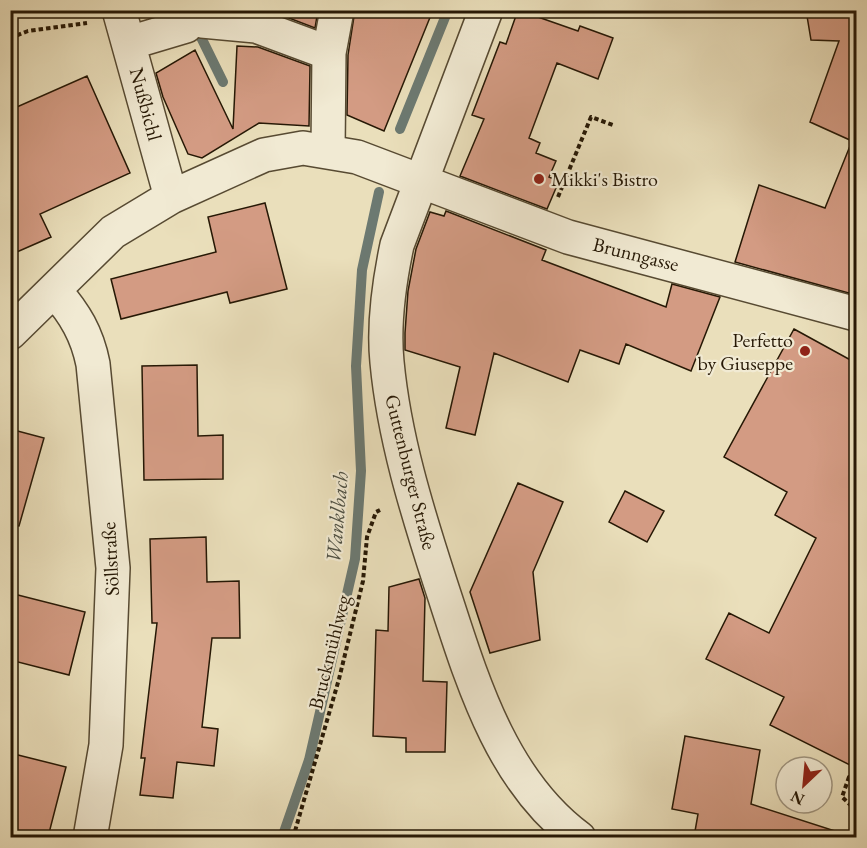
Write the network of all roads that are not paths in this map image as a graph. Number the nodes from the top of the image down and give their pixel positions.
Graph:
1 (337, 10) edge
2 (486, 10) edge
3 (123, 24) edge
4 (329, 53) junction
5 (328, 150) junction
6 (420, 181) junction
7 (171, 197) junction
8 (55, 291) junction
9 (856, 315) edge
10 (10, 333) edge
11 (90, 837) edge
12 (579, 837) edge

1 - 4 street
2 - 6 street, Guttenburger Straße
3 - 4 street
3 - 7 street, Nußbichl
4 - 5 street
5 - 6 street, Brunngasse
5 - 7 street, Brunngasse
6 - 9 street, Brunngasse
6 - 12 street, Guttenburger Straße
7 - 8 street
8 - 10 street
8 - 11 street, Söllstraße

